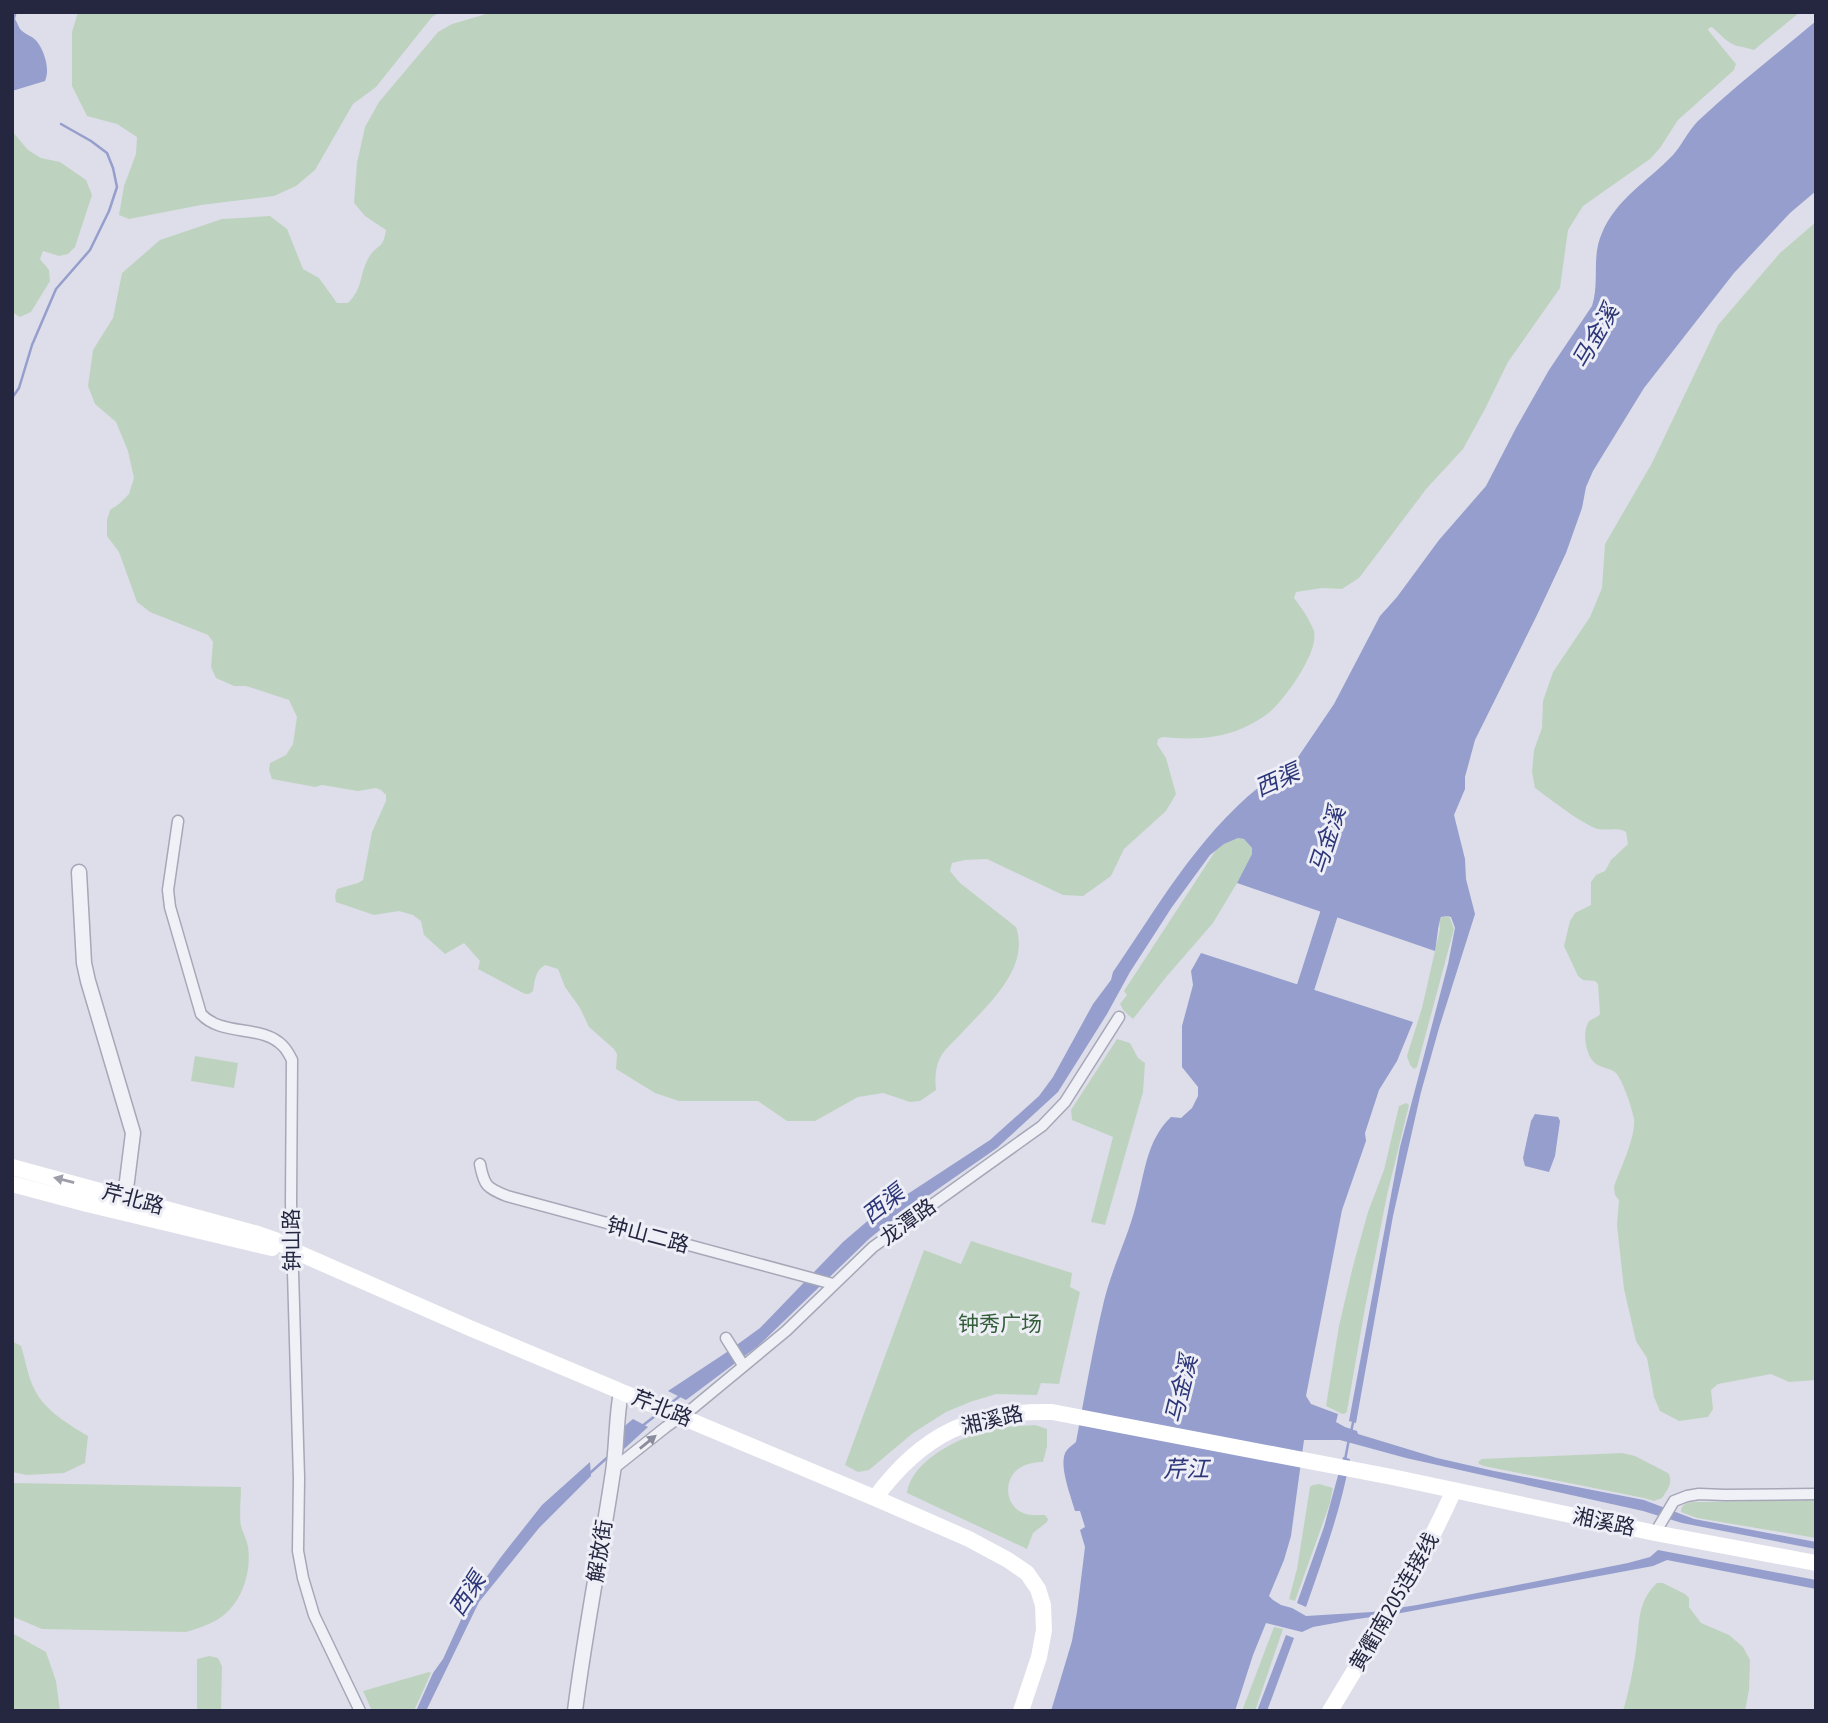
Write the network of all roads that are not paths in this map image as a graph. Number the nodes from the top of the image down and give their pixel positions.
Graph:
1 (178, 821) dead end
2 (79, 872) dead end
3 (1119, 1017) dead end
4 (480, 1164) dead end
5 (12, 1167) edge
6 (12, 1184) edge
7 (90, 1187) junction
8 (125, 1197) junction
9 (87, 1204) junction
10 (292, 1250) junction
11 (833, 1284) junction
12 (726, 1338) dead end
13 (743, 1365) junction
14 (621, 1392) junction
15 (682, 1416) junction
16 (613, 1469) junction
17 (1454, 1490) junction
18 (1816, 1494) edge
19 (875, 1498) junction
20 (1656, 1533) junction
21 (1816, 1563) edge
22 (360, 1711) edge
23 (575, 1711) edge
24 (1021, 1711) edge
25 (1330, 1711) edge

1 - 10 street, 钟山路
2 - 8 street
3 - 11 street, 龙潭路
4 - 11 street, 钟山二路
7 -> 5 main road, 芹北路
6 - 9 main road, 芹北路
7 - 8 main road, 芹北路
7 - 9 street
8 - 10 main road, 芹北路
9 - 10 main road, 芹北路
10 - 14 main road, 芹北路
10 - 22 street, 钟山路
11 - 13 street, 龙潭路
12 - 13 street
13 - 15 street, 龙潭路
14 - 15 main road, 芹北路
14 - 16 street, 解放街
16 -> 15 street, 龙潭路
15 - 19 main road, 芹北路
16 - 23 street, 解放街
17 - 19 main road, 湘溪路
17 - 20 main road, 湘溪路
17 - 25 main road, 黄衢南205连接线
18 - 20 street
19 - 24 main road, 芹北路
20 - 21 main road, 湘溪路

